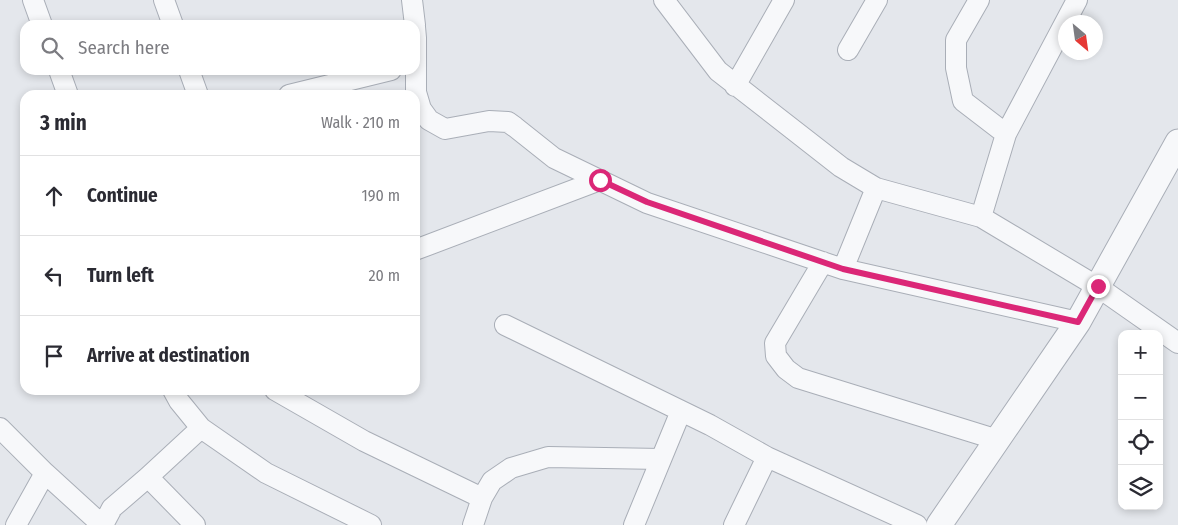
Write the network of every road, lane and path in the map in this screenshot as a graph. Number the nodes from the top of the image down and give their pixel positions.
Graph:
1 (33, 0) edge
2 (164, 0) edge
3 (412, 0) edge
4 (784, 0) edge
5 (877, 0) edge
6 (979, 0) edge
7 (1077, 0) edge
8 (666, 1) edge
9 (40, 20) edge
10 (171, 20) edge
11 (414, 20) edge
12 (848, 50) dead end
13 (61, 75) edge
14 (191, 75) edge
15 (371, 75) edge
16 (416, 75) edge
17 (735, 86) junction
18 (66, 90) edge
19 (196, 90) edge
20 (309, 90) edge
21 (416, 90) edge
22 (420, 106) edge
23 (1006, 134) junction
24 (1178, 142) edge
25 (600, 180) junction
26 (876, 188) junction
27 (981, 217) junction
28 (420, 248) edge
29 (823, 262) junction
30 (843, 269) junction
31 (1098, 286) junction
32 (1078, 322) junction
33 (505, 324) dead end
34 (1178, 343) edge
35 (176, 395) edge
36 (284, 395) edge
37 (681, 410) junction
38 (0, 428) edge
39 (201, 428) junction
40 (998, 440) junction
41 (768, 457) junction
42 (661, 459) junction
43 (45, 473) junction
44 (148, 477) junction
45 (482, 498) junction
46 (16, 525) edge
47 (103, 525) edge
48 (195, 525) edge
49 (371, 525) edge
50 (473, 525) edge
51 (634, 525) edge
52 (734, 525) edge
53 (917, 525) edge
54 (940, 525) edge

1 - 9 street
2 - 10 street
3 - 11 street
4 - 17 street
5 - 12 street
6 - 23 street
7 - 23 street
8 - 17 street
13 - 18 street
14 - 19 street
15 - 20 street
16 - 21 street
17 - 26 street
22 - 25 street
23 - 27 street
24 - 31 street
25 - 28 street
25 - 29 street
26 - 27 street
26 - 30 street
27 - 31 street
29 - 30 street
29 - 40 street
30 - 32 street
31 - 32 street
31 - 34 street
32 - 40 street
33 - 37 street
35 - 39 street
36 - 45 street
37 - 41 street
37 - 42 street
38 - 43 street
39 - 44 street
39 - 49 street
40 - 54 street
41 - 52 street
41 - 53 street
42 - 45 street
42 - 51 street
43 - 46 street
43 - 47 street
44 - 47 street
44 - 48 street
45 - 50 street

